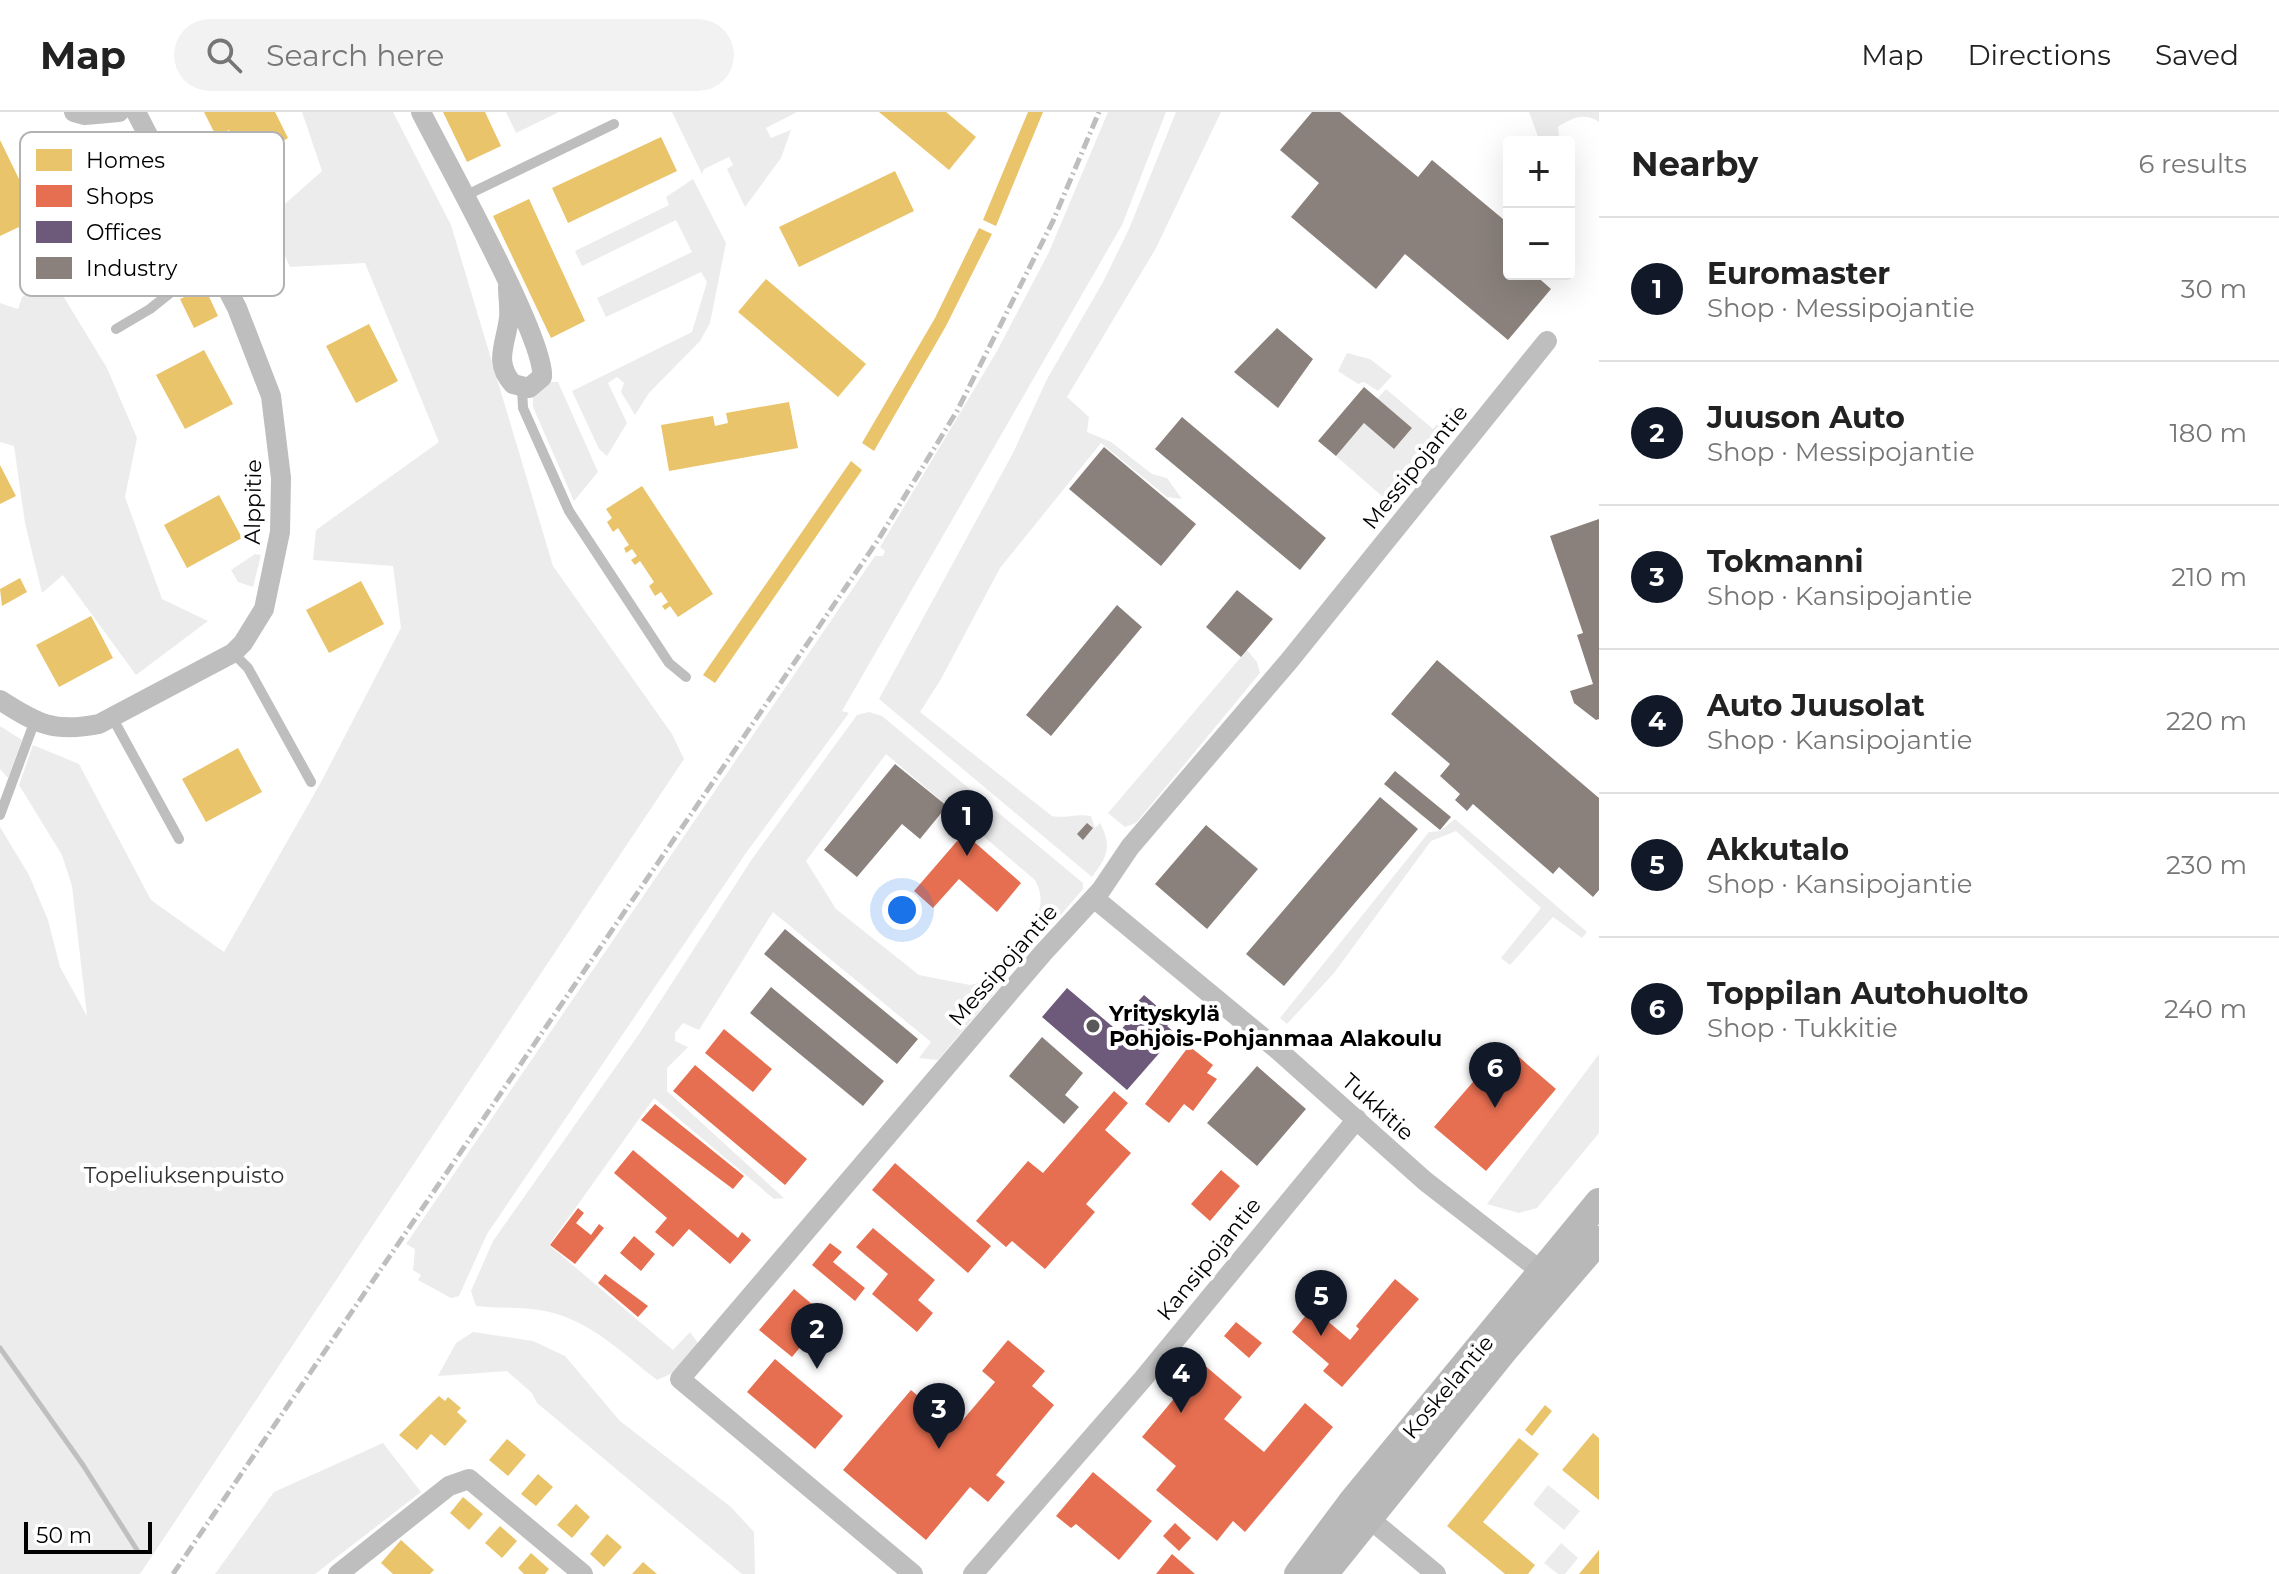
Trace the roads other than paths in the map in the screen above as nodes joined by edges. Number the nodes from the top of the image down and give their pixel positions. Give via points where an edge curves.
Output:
1 (119, 112) edge
2 (136, 112) edge
3 (421, 112) edge
4 (77, 117) edge
5 (614, 124) dead end
6 (146, 132) edge
7 (465, 201) junction
8 (508, 286) junction
9 (166, 296) edge
10 (231, 296) edge
11 (116, 329) dead end
12 (1547, 341) dead end
13 (522, 388) junction
14 (233, 653) junction
15 (686, 677) dead end
16 (0, 700) edge
17 (112, 717) junction
18 (34, 723) junction
19 (311, 782) dead end
20 (0, 815) edge
21 (179, 839) dead end
22 (1094, 898) junction
23 (1357, 1119) junction
24 (1599, 1202) edge
25 (1599, 1240) edge
26 (1551, 1279) junction
27 (1360, 1510) junction
28 (338, 1574) edge
29 (583, 1574) edge
30 (913, 1574) edge
31 (973, 1574) edge
32 (1298, 1574) edge
33 (1324, 1574) edge
34 (1436, 1574) edge

1 - 4 street
2 - 6 street, Alppitie
3 - 7 street
5 - 7 lane via 473,192
7 - 8 street
8 - 13 street via 509,317 500,354 506,376
8 - 13 street via 541,361 542,377
9 - 11 lane
10 - 14 street, Alppitie via 271,396 281,478 272,582 253,630
12 - 22 street, Messipojantie via 1289,661 1130,847
13 - 15 lane via 523,408 569,511 669,663
14 - 17 street, Alppitie
14 - 19 lane via 248,668
16 - 18 street, Alppitie
17 - 18 street, Alppitie via 76,729
17 - 21 lane
18 - 20 lane
22 - 23 street, Tukkitie
22 - 30 street, Messipojantie via 680,1379
23 - 26 street, Tukkitie via 1425,1181
23 - 31 street, Kansipojantie
24 - 26 main road, Koskelantie
25 - 26 main road, Koskelantie
26 - 27 main road, Koskelantie
27 - 32 main road, Koskelantie
27 - 33 main road, Koskelantie
27 - 34 street
28 - 29 street via 449,1486 469,1479

